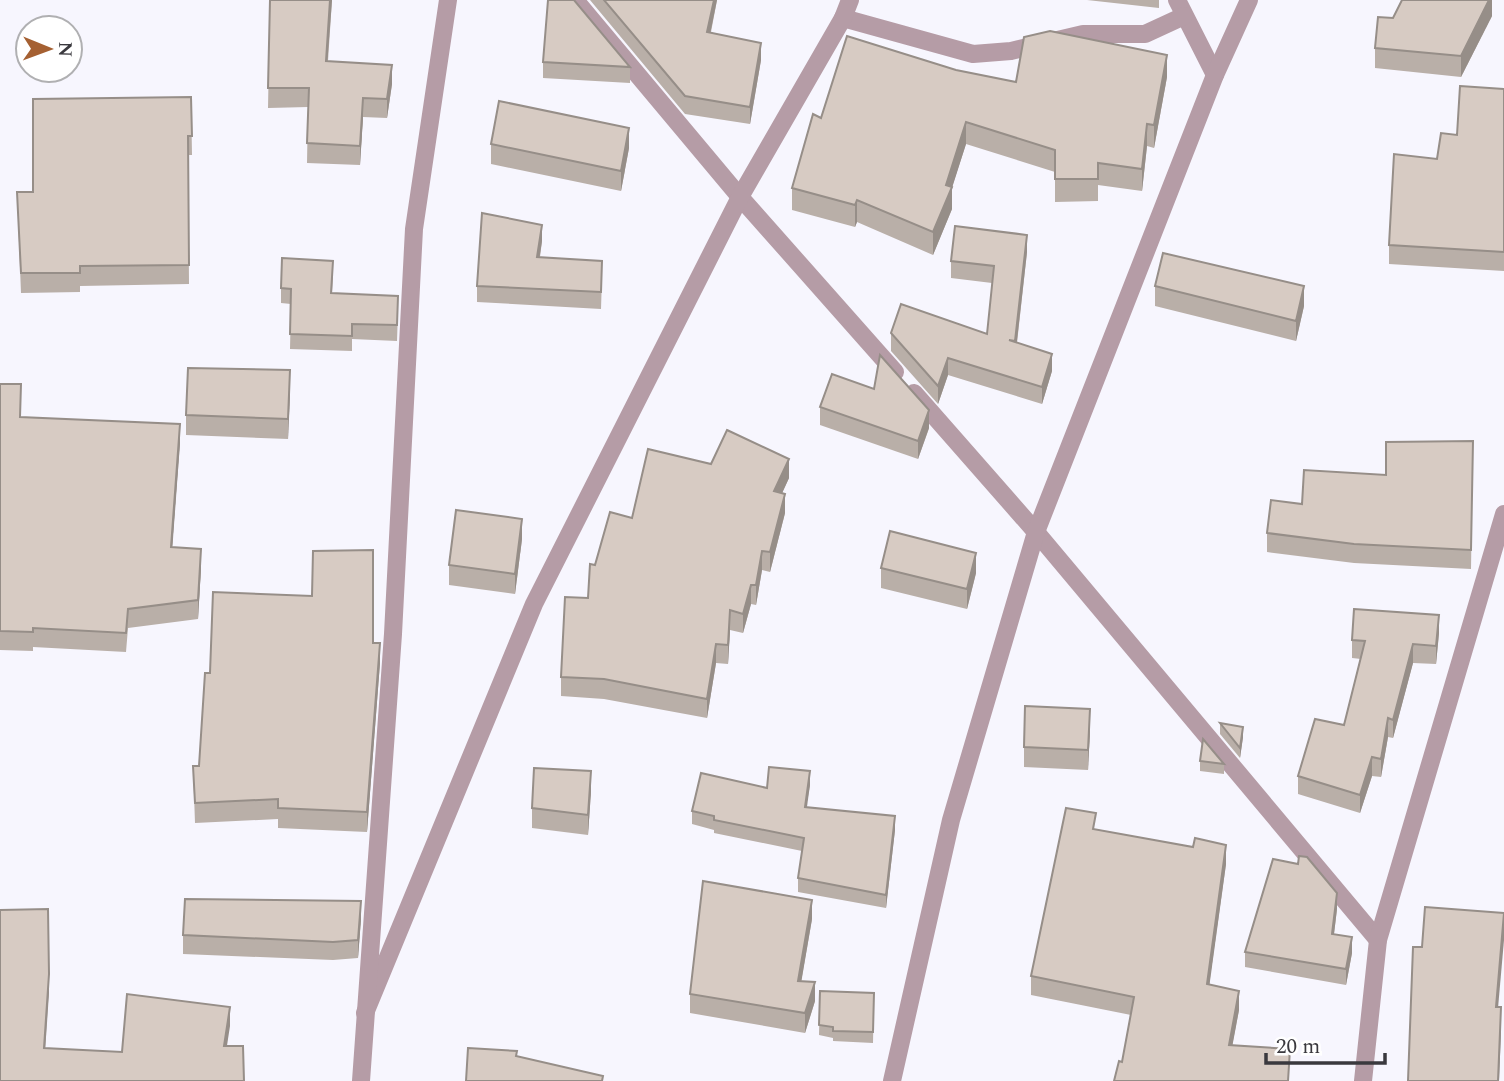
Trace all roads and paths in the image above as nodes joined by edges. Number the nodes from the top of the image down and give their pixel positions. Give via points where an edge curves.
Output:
1 (448, 0) edge
2 (575, 0) edge
3 (850, 0) edge
4 (1249, 0) edge
5 (1181, 8) edge
6 (843, 18) junction
7 (1215, 75) junction
8 (740, 197) junction
9 (1504, 514) edge
10 (1036, 532) junction
11 (1378, 940) junction
12 (365, 1013) junction
13 (361, 1081) edge
14 (892, 1081) edge
15 (1363, 1081) edge

1 - 12 street via 414,229 393,634
2 - 8 street
3 - 6 street
4 - 7 street
5 - 6 street via 1145,34 1083,34 1011,51 973,54
5 - 7 street
6 - 8 street
7 - 10 street
8 - 10 street
8 - 12 street via 534,604
9 - 11 street
10 - 11 street
10 - 14 street via 951,820
11 - 15 street
12 - 13 street

